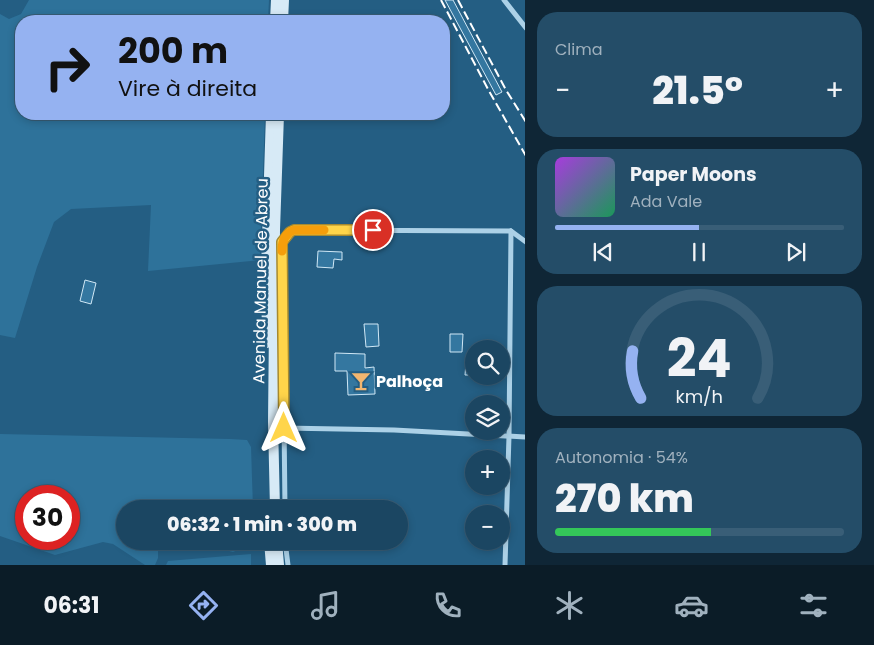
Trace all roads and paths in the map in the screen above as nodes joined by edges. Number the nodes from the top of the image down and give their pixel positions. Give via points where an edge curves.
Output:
1 (276, 0) edge
2 (284, 0) edge
3 (504, 0) edge
4 (275, 15) edge
5 (283, 15) edge
6 (525, 28) edge
7 (271, 120) edge
8 (279, 120) edge
9 (511, 231) junction
10 (525, 242) edge
11 (284, 428) junction
12 (465, 434) edge
13 (510, 436) joint
14 (525, 437) edge
15 (510, 440) edge
16 (269, 500) edge
17 (275, 500) edge
18 (285, 500) edge
19 (270, 550) edge
20 (278, 550) edge
21 (286, 550) edge
22 (271, 565) edge
23 (279, 565) edge
24 (288, 565) edge
25 (505, 565) edge

1 - 4 main road
2 - 5 main road
3 - 6 street
7 - 16 main road, Avenida Manuel de Abreu via 266,270
8 - 17 main road, Avenida Manuel de Abreu via 275,230
9 - 10 street
9 - 11 street via 290,232 282,242
9 - 13 street
11 - 12 street
11 - 18 street
13 - 14 street
15 - 25 street
19 - 22 main road
20 - 23 main road
21 - 24 street

